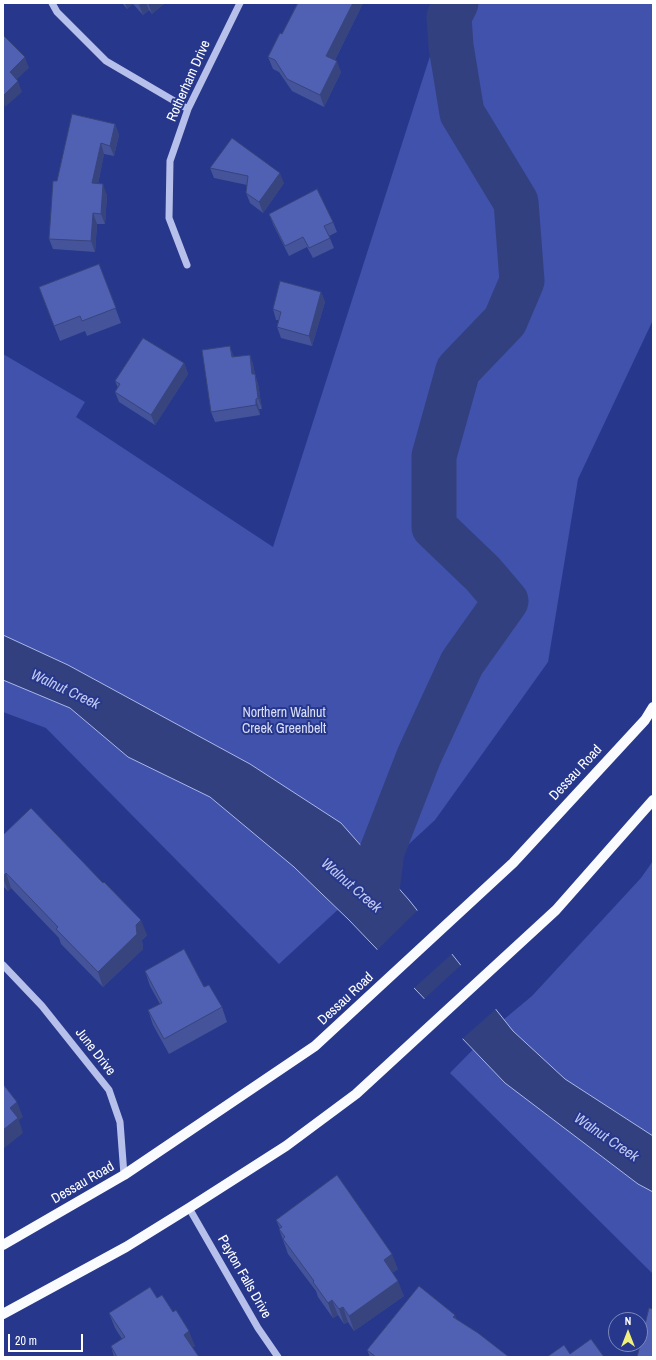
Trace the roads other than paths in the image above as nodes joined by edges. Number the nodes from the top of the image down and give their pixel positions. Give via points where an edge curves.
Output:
1 (52, 3) edge
2 (240, 3) edge
3 (188, 109) junction
4 (187, 266) dead end
5 (653, 708) edge
6 (653, 800) edge
7 (3, 965) edge
8 (124, 1175) junction
9 (189, 1208) junction
10 (3, 1245) edge
11 (3, 1314) edge
12 (278, 1357) edge

1 - 3 street via 57,12 106,61
2 - 3 street, Rotherham Drive
3 - 4 street, Rotherham Drive via 170,161 169,218
5 - 8 main road, Dessau Road via 645,720 513,863 315,1046
6 - 9 main road via 556,910 356,1094 286,1146
7 - 8 street, June Drive via 42,1006 109,1090 120,1122
8 - 10 main road, Dessau Road
9 - 11 main road via 126,1247
9 - 12 street, Payton Falls Drive via 258,1328

